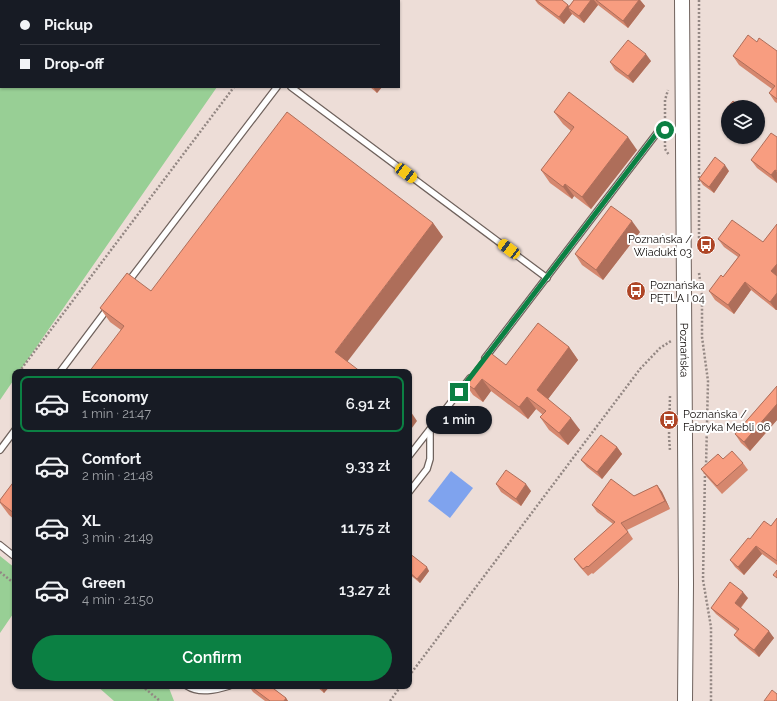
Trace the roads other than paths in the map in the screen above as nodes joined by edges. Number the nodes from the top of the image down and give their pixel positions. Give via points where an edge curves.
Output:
1 (682, 0) edge
2 (276, 88) edge
3 (292, 88) edge
4 (684, 129) junction
5 (547, 278) junction
6 (122, 290) edge
7 (112, 303) edge
8 (484, 360) edge
9 (62, 369) edge
10 (474, 373) edge
11 (430, 430) junction
12 (12, 434) edge
13 (0, 450) edge
14 (412, 452) edge
15 (412, 488) edge
16 (0, 545) edge
17 (12, 555) edge
18 (194, 689) edge
19 (219, 689) edge
20 (685, 701) edge

1 - 4 street, Poznańska
2 - 6 lane
3 - 5 lane
4 - 5 lane via 657,133
4 - 20 street, Poznańska
5 - 8 lane
7 - 9 lane
10 - 11 lane
11 - 14 lane
11 - 15 lane via 430,460
12 - 13 lane
16 - 17 lane
18 - 19 lane

